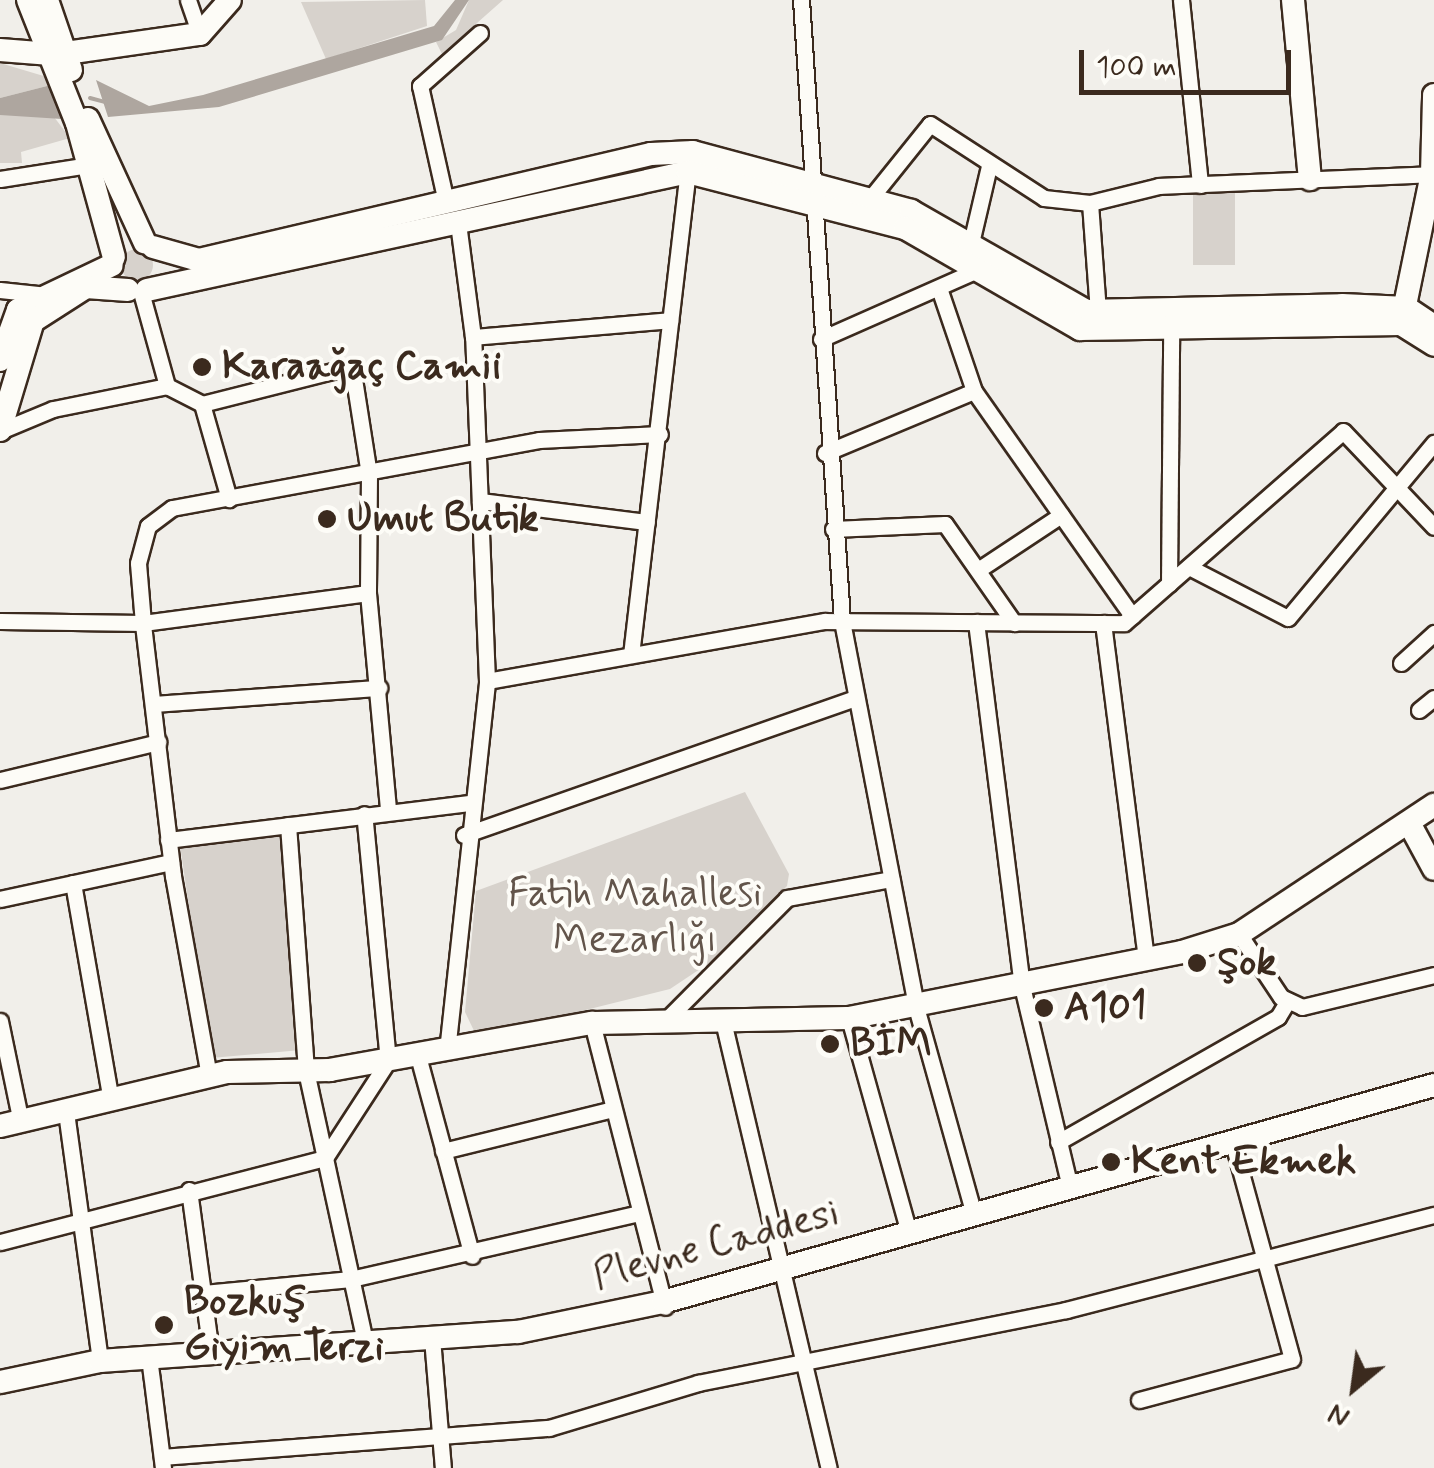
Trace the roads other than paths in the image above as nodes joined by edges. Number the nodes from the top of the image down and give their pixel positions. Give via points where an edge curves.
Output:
1 (28, 0) edge
2 (47, 0) edge
3 (188, 0) edge
4 (230, 0) edge
5 (801, 0) edge
6 (1181, 0) edge
7 (1294, 0) edge
8 (480, 32) dead end
9 (200, 34) junction
10 (0, 50) edge
11 (62, 64) junction
12 (1434, 95) edge
13 (83, 122) junction
14 (88, 165) junction
15 (990, 166) junction
16 (688, 172) junction
17 (1433, 174) edge
18 (0, 179) edge
19 (1310, 179) junction
20 (1200, 184) junction
21 (814, 194) junction
22 (869, 200) junction
23 (446, 202) junction
24 (1090, 203) junction
25 (458, 223) junction
26 (971, 243) junction
27 (149, 245) junction
28 (113, 261) junction
29 (982, 268) junction
30 (0, 290) edge
31 (940, 290) junction
32 (139, 291) junction
33 (38, 294) junction
34 (1098, 313) junction
35 (1404, 316) junction
36 (670, 320) junction
37 (1171, 331) junction
38 (1432, 331) edge
39 (473, 337) junction
40 (822, 339) junction
41 (0, 360) edge
42 (167, 386) junction
43 (974, 391) junction
44 (202, 404) junction
45 (0, 431) edge
46 (660, 434) junction
47 (1434, 443) edge
48 (825, 452) junction
49 (478, 456) junction
50 (369, 475) junction
51 (1393, 488) junction
52 (229, 499) junction
53 (480, 501) junction
54 (1061, 515) junction
55 (647, 522) junction
56 (1434, 527) edge
57 (833, 529) junction
58 (1188, 567) junction
59 (982, 568) junction
60 (1169, 584) junction
61 (368, 593) junction
62 (1132, 616) junction
63 (0, 621) edge
64 (842, 622) junction
65 (976, 622) junction
66 (1014, 622) junction
67 (143, 623) junction
68 (1103, 623) junction
69 (1434, 633) edge
70 (632, 655) junction
71 (1401, 663) dead end
72 (487, 681) junction
73 (378, 688) junction
74 (856, 698) junction
75 (1434, 698) edge
76 (154, 704) junction
77 (1419, 710) dead end
78 (158, 742) junction
79 (0, 780) edge
80 (1434, 806) edge
81 (388, 810) junction
82 (364, 814) junction
83 (466, 818) junction
84 (1410, 823) junction
85 (288, 825) junction
86 (168, 840) junction
87 (171, 862) junction
88 (1434, 869) edge
89 (891, 879) junction
90 (73, 883) junction
91 (0, 898) edge
92 (1239, 934) junction
93 (1146, 960) junction
94 (1434, 975) edge
95 (1022, 986) junction
96 (1287, 1002) junction
97 (916, 1007) junction
98 (668, 1018) junction
99 (849, 1018) junction
100 (0, 1021) edge
101 (723, 1021) junction
102 (592, 1024) junction
103 (447, 1051) junction
104 (418, 1056) junction
105 (388, 1061) junction
106 (306, 1071) junction
107 (210, 1076) junction
108 (1434, 1086) edge
109 (111, 1101) junction
110 (613, 1108) junction
111 (66, 1112) junction
112 (10, 1124) edge
113 (1058, 1142) junction
114 (1233, 1144) junction
115 (443, 1151) junction
116 (325, 1158) junction
117 (1070, 1188) junction
118 (189, 1190) junction
119 (639, 1213) junction
120 (974, 1215) junction
121 (1434, 1215) edge
122 (76, 1221) junction
123 (909, 1233) junction
124 (0, 1242) edge
125 (472, 1256) junction
126 (1264, 1256) junction
127 (783, 1266) junction
128 (352, 1279) junction
129 (203, 1293) junction
130 (664, 1306) junction
131 (432, 1338) junction
132 (366, 1346) junction
133 (211, 1352) junction
134 (149, 1357) junction
135 (100, 1361) junction
136 (798, 1364) junction
137 (0, 1382) edge
138 (1138, 1400) dead end
139 (441, 1437) junction
140 (162, 1463) edge
141 (443, 1468) edge
142 (829, 1468) edge

1 - 11 street
2 - 11 street
3 - 9 street
4 - 9 street
5 - 21 street
6 - 20 street
7 - 19 street
8 - 23 street via 420,86
9 - 11 street
10 - 11 street
11 - 13 street
12 - 17 street
13 - 14 street
13 - 27 street
14 - 18 street
14 - 28 street
15 - 22 street via 930,124
15 - 24 street via 1044,198
15 - 26 street
16 - 21 street
16 - 25 street via 654,172
16 - 36 street
17 - 19 street
17 - 35 street
19 - 20 street
20 - 24 street
21 - 22 street
21 - 23 street via 665,153
21 - 29 street via 904,228
21 - 40 street
22 - 26 street
23 - 27 street via 199,260
24 - 34 street
25 - 32 street
25 - 39 street
26 - 34 street
27 - 28 street
27 - 32 street via 162,270
28 - 32 street
28 - 33 street
29 - 31 street
29 - 37 street via 1080,329
30 - 33 street
31 - 40 street
31 - 43 street
32 - 42 street
32 - 45 street via 86,287 34,322
33 - 41 street via 18,310
34 - 35 street
35 - 37 street
35 - 38 street
36 - 39 street
36 - 46 street
37 - 60 street
39 - 49 street
40 - 48 street
42 - 44 street
42 - 45 street via 52,409
43 - 48 street
43 - 54 street
44 - 50 street via 352,366
44 - 52 street
46 - 49 street via 540,440
46 - 55 street
47 - 51 street
48 - 57 street
49 - 50 street
49 - 53 street
50 - 52 street
50 - 61 street
51 - 56 street
51 - 58 street via 1288,618
51 - 58 street via 1343,432
52 - 67 street via 172,508 148,526 138,562
53 - 55 street
53 - 72 street
54 - 59 street
54 - 62 street
55 - 70 street
57 - 59 street via 945,524
57 - 64 street
58 - 60 street
59 - 66 street
60 - 62 street
61 - 67 street
61 - 73 street
62 - 68 street
63 - 67 street
64 - 65 street
64 - 70 street
64 - 74 street
65 - 66 street
65 - 95 street
66 - 68 street
67 - 76 street
68 - 93 street
69 - 71 street
70 - 72 street
72 - 83 street
73 - 76 street
73 - 81 street
74 - 83 street via 484,828
74 - 89 street
75 - 77 street
76 - 78 street
78 - 79 street
78 - 86 street
80 - 84 street
81 - 82 street
81 - 83 street
82 - 85 street
82 - 105 street
83 - 103 street
84 - 88 street
84 - 92 street
85 - 86 street
85 - 106 street
86 - 87 street
87 - 90 street
87 - 107 street
89 - 97 street
89 - 98 street via 787,898
90 - 91 street
90 - 109 street
92 - 93 street
92 - 96 street
93 - 95 street
94 - 96 street via 1321,1006
95 - 97 street
95 - 113 street
96 - 113 street via 1262,1026
97 - 99 street
97 - 120 street
98 - 101 street
98 - 102 street
99 - 101 street
99 - 123 street
100 - 112 street
101 - 127 street
102 - 103 street
102 - 110 street
103 - 104 street
104 - 105 street
104 - 115 street
105 - 106 street
105 - 116 street
106 - 107 street
106 - 116 street
107 - 109 street
108 - 114 street, Plevne Caddesi
109 - 111 street
110 - 115 street
110 - 119 street
111 - 112 street
111 - 122 street
113 - 117 street
114 - 117 street, Plevne Caddesi
114 - 126 street
115 - 125 street
116 - 118 street
116 - 128 street
117 - 120 street, Plevne Caddesi
118 - 122 street
118 - 129 street
119 - 125 street
119 - 130 street
120 - 123 street, Plevne Caddesi
121 - 126 street
122 - 124 street
122 - 135 street
123 - 127 street, Plevne Caddesi
125 - 128 street
126 - 136 street via 1066,1310
126 - 138 street via 1292,1359
127 - 130 street, Plevne Caddesi
127 - 136 street
128 - 129 street
128 - 132 street
129 - 133 street
130 - 131 street, Plevne Caddesi
131 - 132 street, Plevne Caddesi
131 - 139 street
132 - 133 street, Plevne Caddesi
133 - 134 street, Plevne Caddesi
134 - 135 street, Plevne Caddesi
134 - 140 street
135 - 137 street, Plevne Caddesi
136 - 139 street via 549,1428
136 - 142 street
139 - 140 street
139 - 141 street

